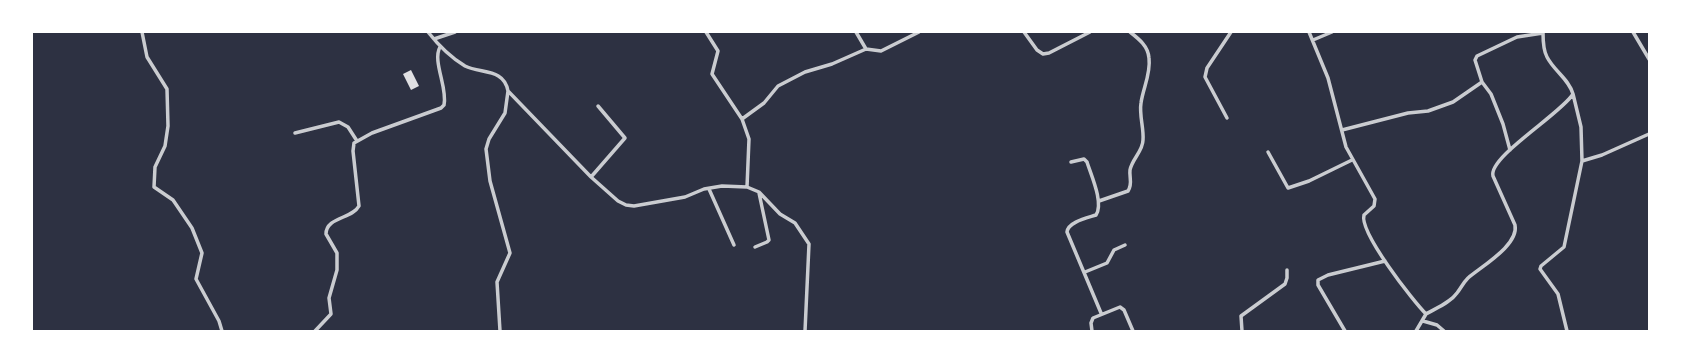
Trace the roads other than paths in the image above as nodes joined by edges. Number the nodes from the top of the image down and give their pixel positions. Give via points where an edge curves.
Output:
1 (142, 32) edge
2 (428, 32) edge
3 (455, 32) edge
4 (706, 32) edge
5 (856, 32) edge
6 (919, 32) edge
7 (1024, 32) edge
8 (1090, 32) edge
9 (1130, 32) edge
10 (1231, 32) edge
11 (1309, 32) edge
12 (1332, 32) edge
13 (1543, 32) edge
14 (1633, 32) edge
15 (434, 39) junction
16 (1313, 40) junction
17 (440, 47) junction
18 (866, 49) junction
19 (1649, 59) edge
20 (1482, 82) junction
21 (508, 91) junction
22 (1573, 94) junction
23 (598, 106) dead end
24 (1226, 118) dead end
25 (742, 119) junction
26 (1342, 130) junction
27 (295, 134) dead end
28 (1649, 134) edge
29 (357, 141) junction
30 (1510, 150) junction
31 (1268, 152) dead end
32 (1352, 160) junction
33 (1582, 161) junction
34 (1072, 162) dead end
35 (591, 177) junction
36 (747, 187) junction
37 (709, 189) junction
38 (759, 192) junction
39 (1099, 201) junction
40 (734, 245) dead end
41 (1126, 245) dead end
42 (755, 247) dead end
43 (1385, 261) junction
44 (1287, 270) dead end
45 (1085, 272) junction
46 (1101, 313) junction
47 (1426, 314) junction
48 (1423, 321) junction
49 (222, 331) edge
50 (315, 331) edge
51 (500, 331) edge
52 (805, 331) edge
53 (1092, 331) edge
54 (1133, 331) edge
55 (1242, 331) edge
56 (1345, 331) edge
57 (1416, 331) edge
58 (1444, 331) edge
59 (1567, 331) edge

1 - 49 street via 146,57 166,89 168,126 165,146 155,167 154,187 174,200 192,228 202,253 196,280
2 - 15 street
3 - 15 street
4 - 25 street via 718,51 712,74
5 - 18 street
6 - 18 street via 881,51
7 - 8 street via 1043,54
9 - 39 street via 1142,41 1149,59 1140,105 1144,140 1132,164 1128,191
10 - 24 street via 1207,68 1205,77
11 - 16 street
12 - 16 street
13 - 20 street via 1517,36 1477,56
13 - 22 street via 1548,59
14 - 19 street
15 - 17 street
16 - 26 street via 1328,78
17 - 21 street via 466,66 500,76
17 - 29 street via 438,57 444,88 444,105
18 - 25 street via 832,64 805,72 778,86 764,103
20 - 26 street via 1453,102 1428,111 1387,118
20 - 30 street via 1491,94
21 - 35 street
21 - 51 street via 505,113 489,139 486,149 490,181 510,253 498,277
22 - 30 street
22 - 33 street via 1581,127
23 - 35 street via 625,138
25 - 36 street via 749,143
26 - 32 street
27 - 29 street via 339,122 348,127
28 - 33 street via 1602,156
29 - 50 street via 354,143 353,151 359,206 354,214 336,220 326,231 337,253 337,270 328,298 331,314
30 - 47 street via 1495,165 1492,173 1516,225 1513,239 1495,258 1463,283 1454,297
31 - 32 street via 1288,188 1309,181
32 - 43 street via 1375,199 1374,206 1366,211 1363,218 1372,242
33 - 59 street via 1565,244 1540,268 1558,294
34 - 39 street via 1081,159 1087,162
35 - 37 street via 618,201 634,206 685,197
36 - 37 street via 722,186
36 - 38 street
37 - 40 street
38 - 42 street via 769,240
38 - 52 street via 780,214 796,223 809,244
39 - 45 street via 1096,215 1071,224 1067,230
41 - 45 street via 1114,250 1107,263
43 - 47 street via 1416,305
43 - 56 street via 1328,275 1318,280 1318,285
44 - 55 street via 1285,284 1241,316
45 - 46 street
46 - 53 street via 1092,320
46 - 54 street via 1122,307
47 - 48 street
48 - 57 street
48 - 58 street via 1437,325

